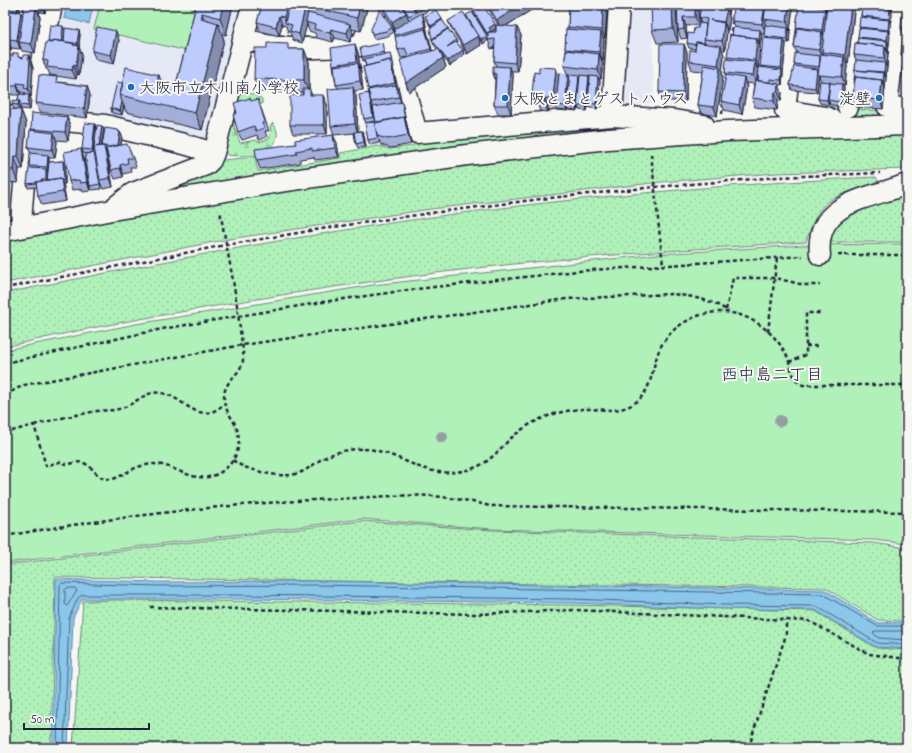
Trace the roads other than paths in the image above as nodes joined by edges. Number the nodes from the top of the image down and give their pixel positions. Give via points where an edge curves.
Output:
1 (52, 5) edge
2 (252, 5) edge
3 (619, 5) edge
4 (797, 5) edge
5 (860, 5) edge
6 (899, 5) edge
7 (379, 6) edge
8 (243, 39) junction
9 (361, 46) junction
10 (848, 107) dead end
11 (907, 109) edge
12 (689, 111) dead end
13 (5, 114) edge
14 (612, 116) junction
15 (32, 117) junction
16 (724, 124) junction
17 (907, 126) edge
18 (847, 128) junction
19 (214, 153) junction
20 (907, 184) edge
21 (112, 210) junction
22 (13, 229) edge
23 (820, 255) road end

1 - 15 street
2 - 8 street
3 - 14 street
4 - 18 street via 785,110 826,117
5 - 10 street
6 - 11 street via 887,106
7 - 9 street
8 - 9 street via 302,49
8 - 19 street
9 - 14 street via 391,40 416,133
12 - 14 street via 642,110
13 - 15 street
14 - 16 street
15 - 19 street via 105,125
15 - 22 street via 22,203
16 - 18 street
16 - 21 street via 648,136 467,155
17 - 18 street
19 - 21 street via 206,165 133,193
20 - 23 street via 843,206 833,213 821,234
21 - 22 street

